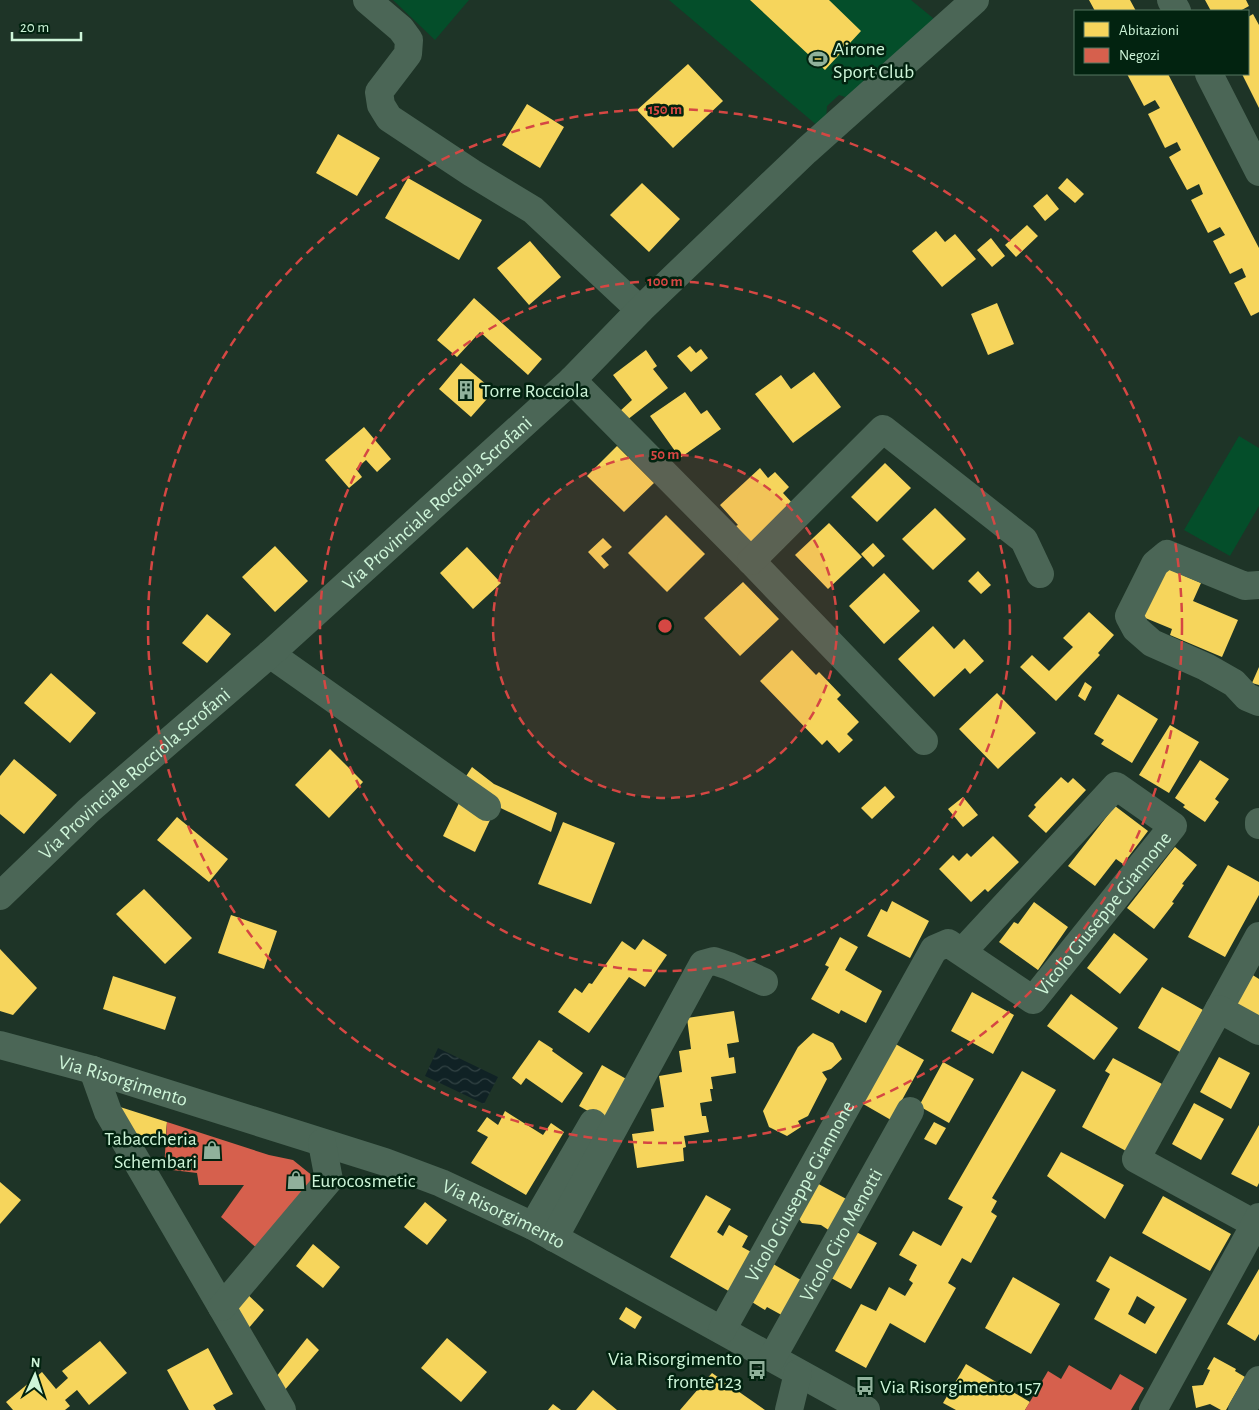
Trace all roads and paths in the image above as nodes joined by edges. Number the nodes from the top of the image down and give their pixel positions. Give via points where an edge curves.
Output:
1 (367, 0) edge
2 (975, 0) edge
3 (1210, 75) edge
4 (1259, 172) edge
5 (640, 310) junction
6 (572, 380) junction
7 (751, 560) junction
8 (1040, 574) dead end
9 (1259, 585) edge
10 (270, 654) junction
11 (1259, 702) edge
12 (924, 741) dead end
13 (487, 807) dead end
14 (0, 896) edge
15 (1259, 936) edge
16 (962, 952) junction
17 (764, 982) dead end
18 (1218, 1009) junction
19 (1259, 1031) edge
20 (0, 1045) edge
21 (93, 1070) junction
22 (910, 1111) dead end
23 (593, 1123) dead end
24 (322, 1143) junction
25 (1257, 1221) edge
26 (543, 1232) junction
27 (222, 1307) junction
28 (722, 1330) junction
29 (772, 1358) junction
30 (798, 1372) junction
31 (1259, 1380) edge
32 (282, 1410) edge
33 (789, 1410) edge
34 (866, 1410) edge
35 (1153, 1410) edge
36 (1242, 1410) edge

1 - 5 street via 409,40 408,54 379,92 381,105 389,118 532,210
2 - 5 street, Via Provinciale Rocciola Scrofani via 806,151
3 - 4 street
5 - 6 street, Via Provinciale Rocciola Scrofani
6 - 7 street
6 - 10 street, Via Provinciale Rocciola Scrofani
7 - 8 street via 883,429 1024,540
7 - 12 street
9 - 11 street via 1245,586 1167,554 1155,564 1129,616 1136,629 1152,643 1206,667
10 - 13 street
10 - 14 street, Via Provinciale Rocciola Scrofani via 88,811
15 - 18 street
16 - 16 street, Vicolo Giuseppe Giannone via 1032,1000 1173,826 1116,786
16 - 28 street, Vicolo Giuseppe Giannone via 948,943 934,949
17 - 26 street via 714,961 703,964
18 - 19 street
18 - 25 street via 1136,1159
20 - 21 street, Via Risorgimento
21 - 24 street, Via Risorgimento
21 - 27 street via 108,1112
22 - 29 street, Vicolo Ciro Menotti
23 - 26 street
24 - 26 street, Via Risorgimento via 441,1183
24 - 27 street via 329,1180
25 - 35 street
26 - 28 street, Via Risorgimento
27 - 32 street
28 - 29 street, Via Risorgimento
29 - 30 street, Via Risorgimento
30 - 33 street
30 - 34 street, Via Risorgimento
31 - 36 street

